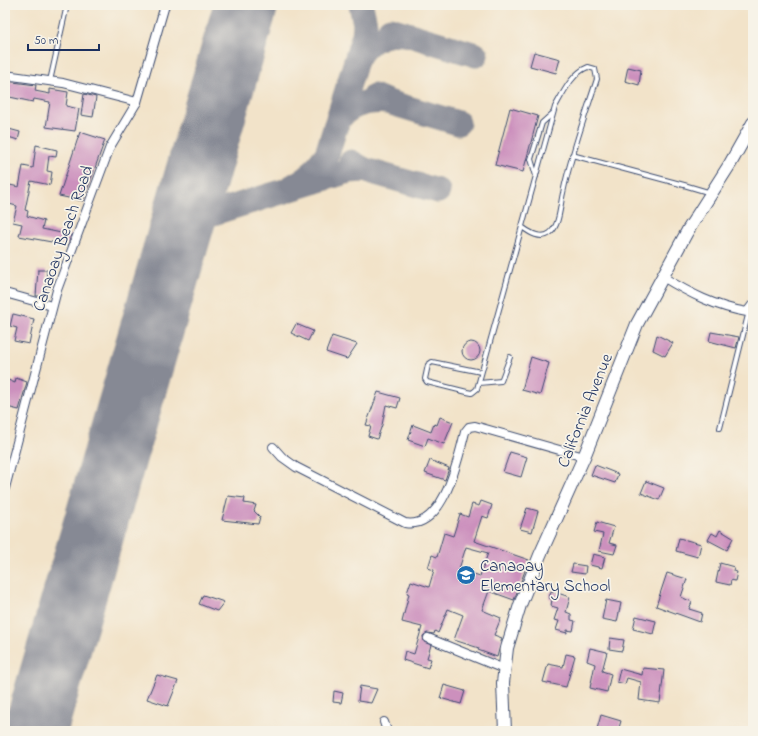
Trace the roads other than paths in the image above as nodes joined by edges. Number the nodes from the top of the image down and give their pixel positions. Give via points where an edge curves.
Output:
1 (67, 5) edge
2 (165, 5) edge
3 (5, 75) edge
4 (50, 81) junction
5 (137, 102) junction
6 (553, 112) junction
7 (753, 123) edge
8 (572, 155) junction
9 (536, 176) junction
10 (712, 194) junction
11 (522, 227) junction
12 (663, 277) junction
13 (5, 293) edge
14 (52, 306) junction
15 (751, 308) edge
16 (510, 357) dead end
17 (481, 372) junction
18 (479, 383) junction
19 (720, 428) dead end
20 (273, 447) dead end
21 (584, 457) junction
22 (5, 488) edge
23 (428, 638) dead end
24 (504, 668) junction
25 (384, 722) dead end
26 (387, 731) edge
27 (505, 731) edge

1 - 4 lane
2 - 5 street, Canaoay Beach Road
3 - 4 street
4 - 5 street
5 - 14 street, Canaoay Beach Road via 110,147
6 - 8 lane via 566,87 577,73 588,67 595,69 597,79
6 - 9 lane
6 - 9 lane via 542,123 531,159
7 - 10 street, California Avenue
8 - 10 lane via 684,184
8 - 11 lane via 553,230 548,235 537,236
9 - 11 lane
10 - 12 street, California Avenue via 688,230
11 - 17 lane
12 - 15 street via 699,297 722,306
12 - 21 street, California Avenue via 637,324
13 - 14 street
14 - 22 street, Canaoay Beach Road
15 - 19 lane
16 - 18 lane via 501,382
17 - 18 lane
17 - 18 lane via 432,362 428,365 425,379 427,382 472,393
20 - 21 street via 282,458 296,468 405,523 412,524 421,523 430,516 448,490 465,432 469,427 475,426
21 - 24 street, California Avenue via 520,605 507,648
23 - 24 street
24 - 27 street, California Avenue
25 - 26 street

